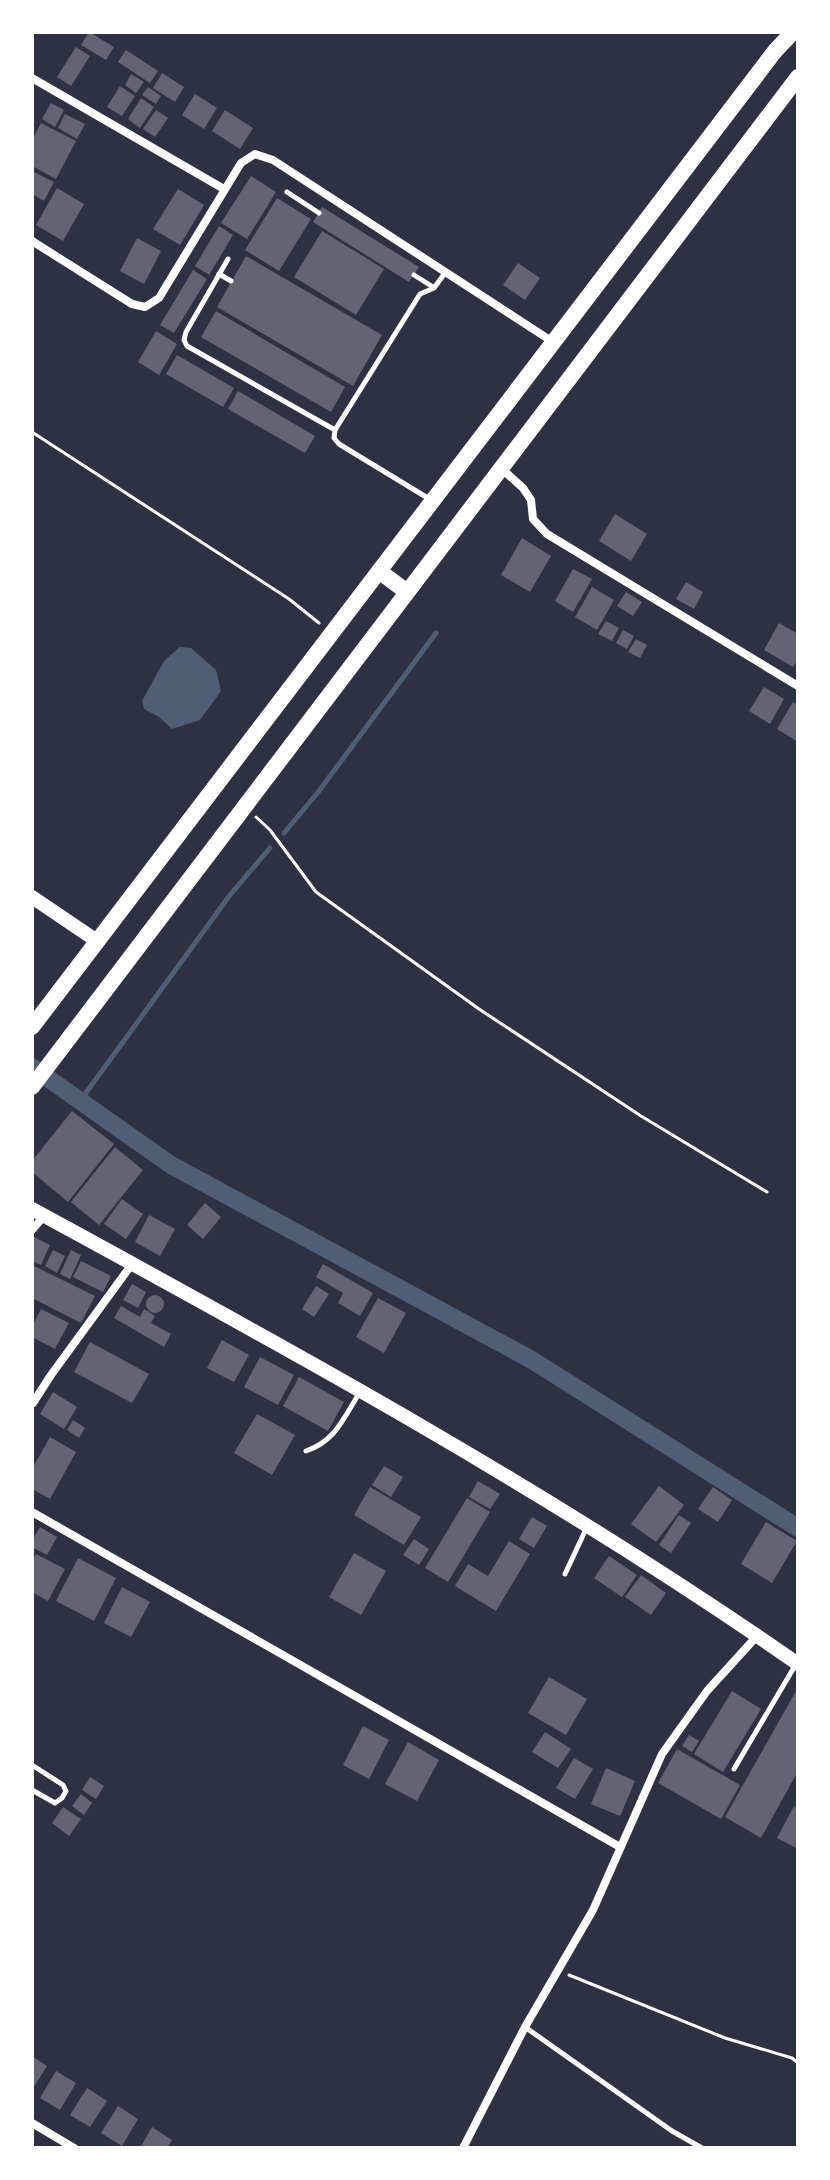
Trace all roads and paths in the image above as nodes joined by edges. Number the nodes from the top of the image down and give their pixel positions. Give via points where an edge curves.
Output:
1 (793, 32) edge
2 (798, 77) edge
3 (32, 78) edge
4 (224, 189) junction
5 (287, 192) dead end
6 (319, 213) dead end
7 (32, 241) edge
8 (228, 259) dead end
9 (445, 272) junction
10 (219, 274) junction
11 (414, 275) dead end
12 (231, 281) dead end
13 (434, 288) junction
14 (553, 342) junction
15 (367, 361) dead end
16 (375, 366) junction
17 (335, 430) junction
18 (32, 432) edge
19 (501, 468) junction
20 (432, 501) junction
21 (379, 571) junction
22 (407, 592) junction
23 (331, 633) junction
24 (798, 686) edge
25 (245, 806) junction
26 (32, 897) edge
27 (97, 941) junction
28 (36, 1022) edge
29 (32, 1087) edge
30 (767, 1192) dead end
31 (38, 1212) edge
32 (32, 1230) edge
33 (132, 1264) junction
34 (360, 1391) junction
35 (33, 1403) edge
36 (306, 1451) dead end
37 (32, 1512) edge
38 (588, 1525) junction
39 (565, 1574) dead end
40 (757, 1636) junction
41 (797, 1664) edge
42 (32, 1765) edge
43 (734, 1769) dead end
44 (32, 1790) edge
45 (620, 1847) junction
46 (558, 1970) junction
47 (525, 2027) junction
48 (798, 2055) edge
49 (792, 2058) junction
50 (798, 2063) edge
51 (32, 2123) edge
52 (74, 2148) edge
53 (463, 2148) edge
54 (702, 2148) edge

1 - 14 main road
2 - 19 main road
3 - 4 street
4 - 7 street via 159,298 145,307
4 - 9 street via 241,163 255,154 273,160
5 - 6 lane
8 - 10 lane
9 - 13 lane
9 - 14 street
10 - 12 lane
10 - 17 lane via 186,332 187,346
11 - 13 lane
13 - 16 lane via 420,294
14 - 20 main road
15 - 16 lane
16 - 17 lane
17 - 20 lane via 339,444
18 - 23 path via 289,599
19 - 22 main road
19 - 24 street via 523,488 533,519 547,534
20 - 21 main road
21 - 22 main road
21 - 23 main road
22 - 25 main road
23 - 27 main road
25 - 29 main road
25 - 30 path via 316,892 479,1009
26 - 27 street
27 - 28 main road
31 - 32 street
31 - 33 street
33 - 34 street
33 - 35 street
34 - 36 lane via 335,1432 322,1446
34 - 38 street
37 - 45 street
38 - 39 lane
38 - 40 street
40 - 41 street
40 - 45 street via 707,1691 662,1754
41 - 43 lane
42 - 44 lane via 66,1791 55,1803
45 - 46 street via 593,1910
46 - 47 street
46 - 49 path via 725,2038
47 - 53 street
47 - 54 lane
48 - 49 path
49 - 50 path
51 - 52 street

